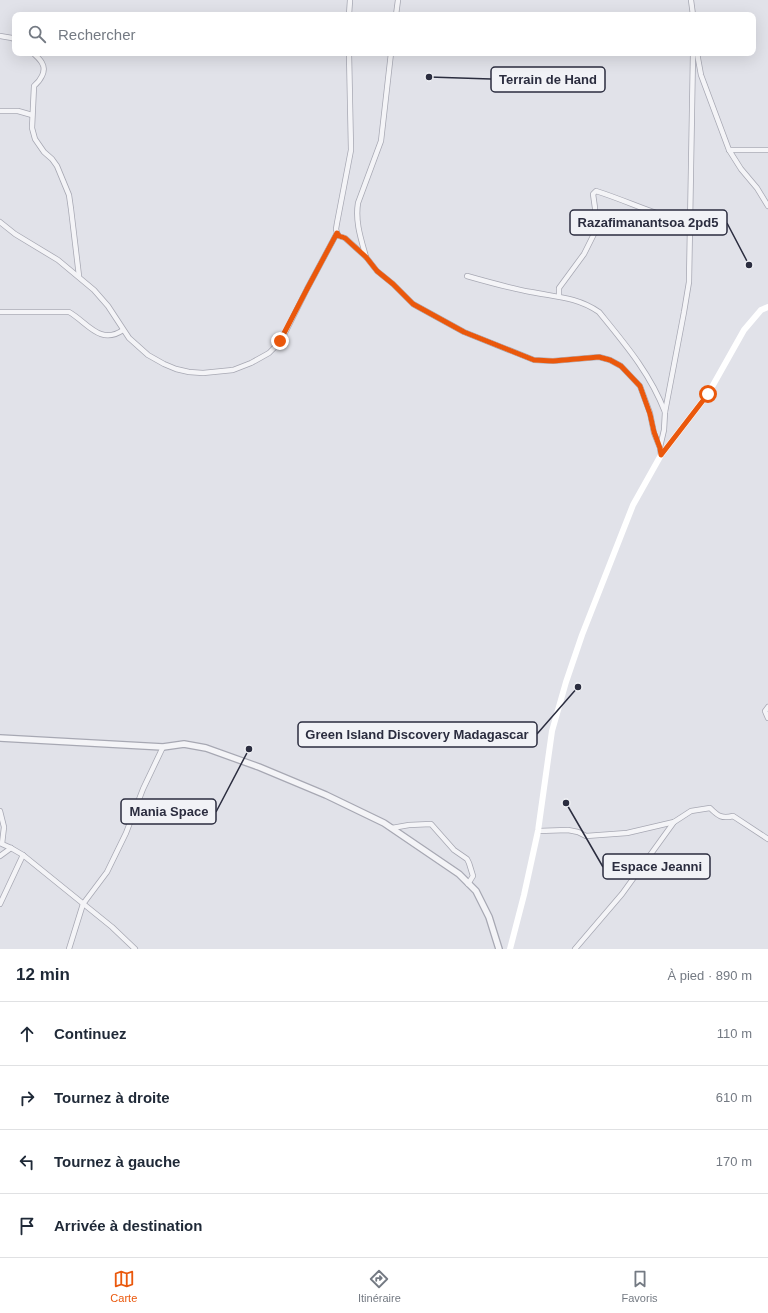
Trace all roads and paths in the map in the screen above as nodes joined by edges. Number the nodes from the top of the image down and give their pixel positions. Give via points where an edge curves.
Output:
1 (350, 0) edge
2 (398, 0) edge
3 (691, 0) edge
4 (349, 12) edge
5 (396, 12) edge
6 (693, 12) edge
7 (0, 36) edge
8 (12, 38) edge
9 (36, 56) edge
10 (349, 56) edge
11 (391, 56) edge
12 (693, 56) edge
13 (698, 56) edge
14 (0, 111) edge
15 (32, 115) junction
16 (729, 150) junction
17 (768, 150) edge
18 (768, 204) edge
19 (0, 222) edge
20 (689, 223) junction
21 (337, 233) junction
22 (366, 257) junction
23 (79, 276) junction
24 (467, 276) dead end
25 (559, 296) junction
26 (768, 307) edge
27 (0, 312) edge
28 (122, 330) junction
29 (665, 412) junction
30 (660, 448) junction
31 (661, 455) junction
32 (768, 707) edge
33 (768, 718) edge
34 (0, 738) edge
35 (163, 747) junction
36 (0, 811) edge
37 (674, 822) junction
38 (392, 828) junction
39 (538, 831) junction
40 (768, 839) edge
41 (11, 848) junction
42 (23, 855) junction
43 (0, 856) edge
44 (468, 884) junction
45 (0, 904) edge
46 (83, 904) junction
47 (69, 949) edge
48 (135, 949) edge
49 (499, 949) edge
50 (510, 949) edge
51 (575, 949) edge

1 - 4 street
2 - 5 street
3 - 6 street
7 - 8 street
9 - 15 street via 44,69 42,78 34,86
10 - 21 street via 351,150
11 - 22 street via 381,141 357,211 359,232
12 - 20 street
13 - 16 street via 701,74
14 - 15 street via 18,111
15 - 23 street via 35,139 57,166 69,195
16 - 17 street
16 - 18 street
19 - 23 street via 14,234 58,260
20 - 25 street via 596,191 593,194 595,232 584,254 559,288
20 - 29 street via 689,282
21 - 22 street
21 - 28 street via 281,341 269,353 252,363 233,370 189,372 164,364 148,355
22 - 30 street via 377,271 413,304 482,340 534,360 599,357 621,366 640,386
23 - 28 street via 103,301
24 - 25 street via 529,292
25 - 29 street via 573,299 598,312 635,356 658,393
26 - 31 main road via 761,310 744,330 708,394
27 - 28 street via 69,312 88,327 106,336
29 - 30 street
30 - 31 street
31 - 39 main road via 632,505 568,675 552,731
32 - 33 street via 765,711
34 - 35 street
35 - 38 street via 184,744 206,748 326,795
35 - 46 street via 107,872
36 - 41 street via 4,827 2,844
37 - 39 street via 627,833 586,836 568,830
37 - 40 street via 691,812 710,808 719,817 733,816
37 - 51 street via 622,894
38 - 44 street via 459,874
38 - 44 street via 430,824 454,850 467,858 473,876
39 - 50 main road
41 - 42 street
41 - 43 street
42 - 45 street
42 - 46 street
44 - 49 street via 476,891 489,917
46 - 47 street
46 - 48 street

